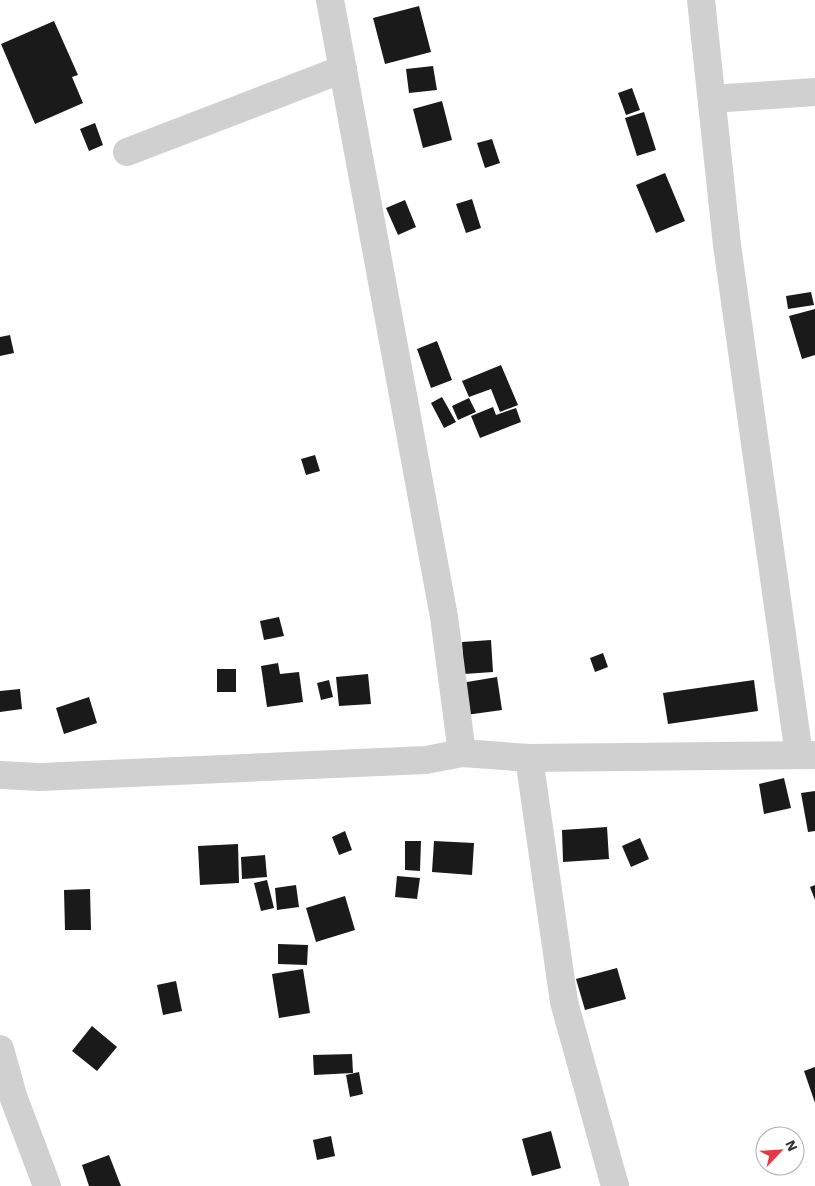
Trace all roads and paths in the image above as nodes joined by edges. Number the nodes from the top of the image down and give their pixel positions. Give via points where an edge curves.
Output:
1 (330, 0) edge
2 (702, 0) edge
3 (343, 69) junction
4 (815, 92) edge
5 (712, 99) junction
6 (127, 152) dead end
7 (462, 753) junction
8 (807, 755) edge
9 (529, 758) junction
10 (0, 774) edge
11 (0, 1049) edge
12 (47, 1186) edge
13 (614, 1186) edge

1 - 3 street
2 - 5 street
3 - 6 street
3 - 7 street via 444,617
4 - 5 street
5 - 8 street via 727,246
7 - 9 street
7 - 10 street via 426,760 277,767 40,777
8 - 9 street
9 - 13 street via 564,1002
11 - 12 street via 13,1096

